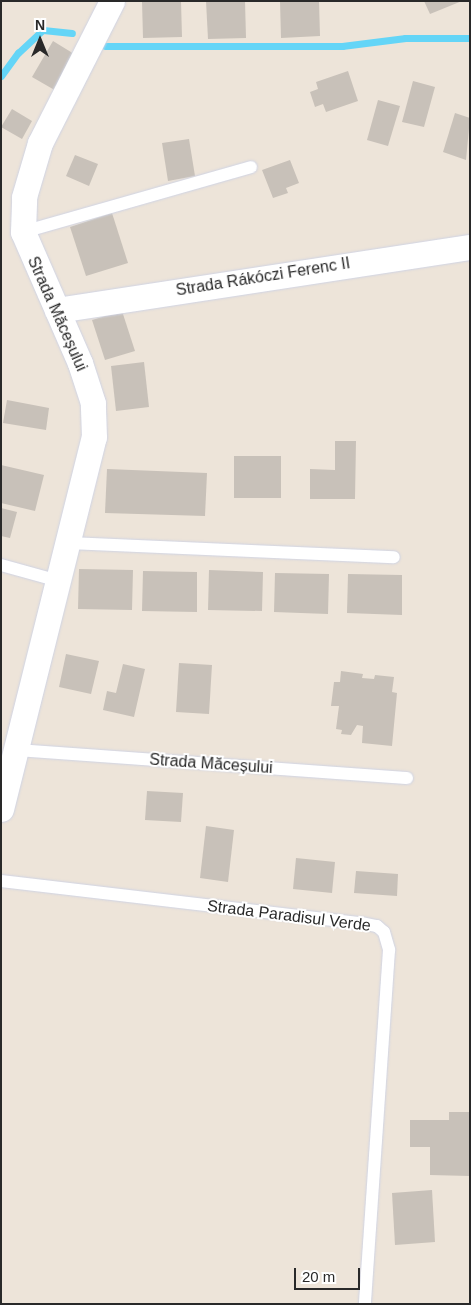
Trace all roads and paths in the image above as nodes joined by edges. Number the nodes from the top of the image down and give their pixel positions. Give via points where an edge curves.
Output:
1 (112, 1) edge
2 (251, 167) dead end
3 (23, 232) junction
4 (469, 246) edge
5 (57, 310) junction
6 (69, 543) junction
7 (394, 557) dead end
8 (1, 565) edge
9 (59, 582) junction
10 (16, 750) junction
11 (406, 778) dead end
12 (1, 809) edge
13 (1, 881) edge
14 (365, 1304) edge

1 - 3 street, Strada Măceșului via 33,159 24,197
2 - 3 lane
3 - 5 street, Strada Măceșului
4 - 5 street, Strada Rákóczi Ferenc II
5 - 6 street, Strada Măceșului via 80,363 95,418 91,455
6 - 7 lane
6 - 9 street, Strada Măceșului
8 - 9 lane
9 - 10 street, Strada Măceșului
10 - 11 lane, Strada Măceșului
10 - 12 street, Strada Măceșului
13 - 14 lane, Strada Paradisul Verde via 361,923 377,926 384,932 389,950

